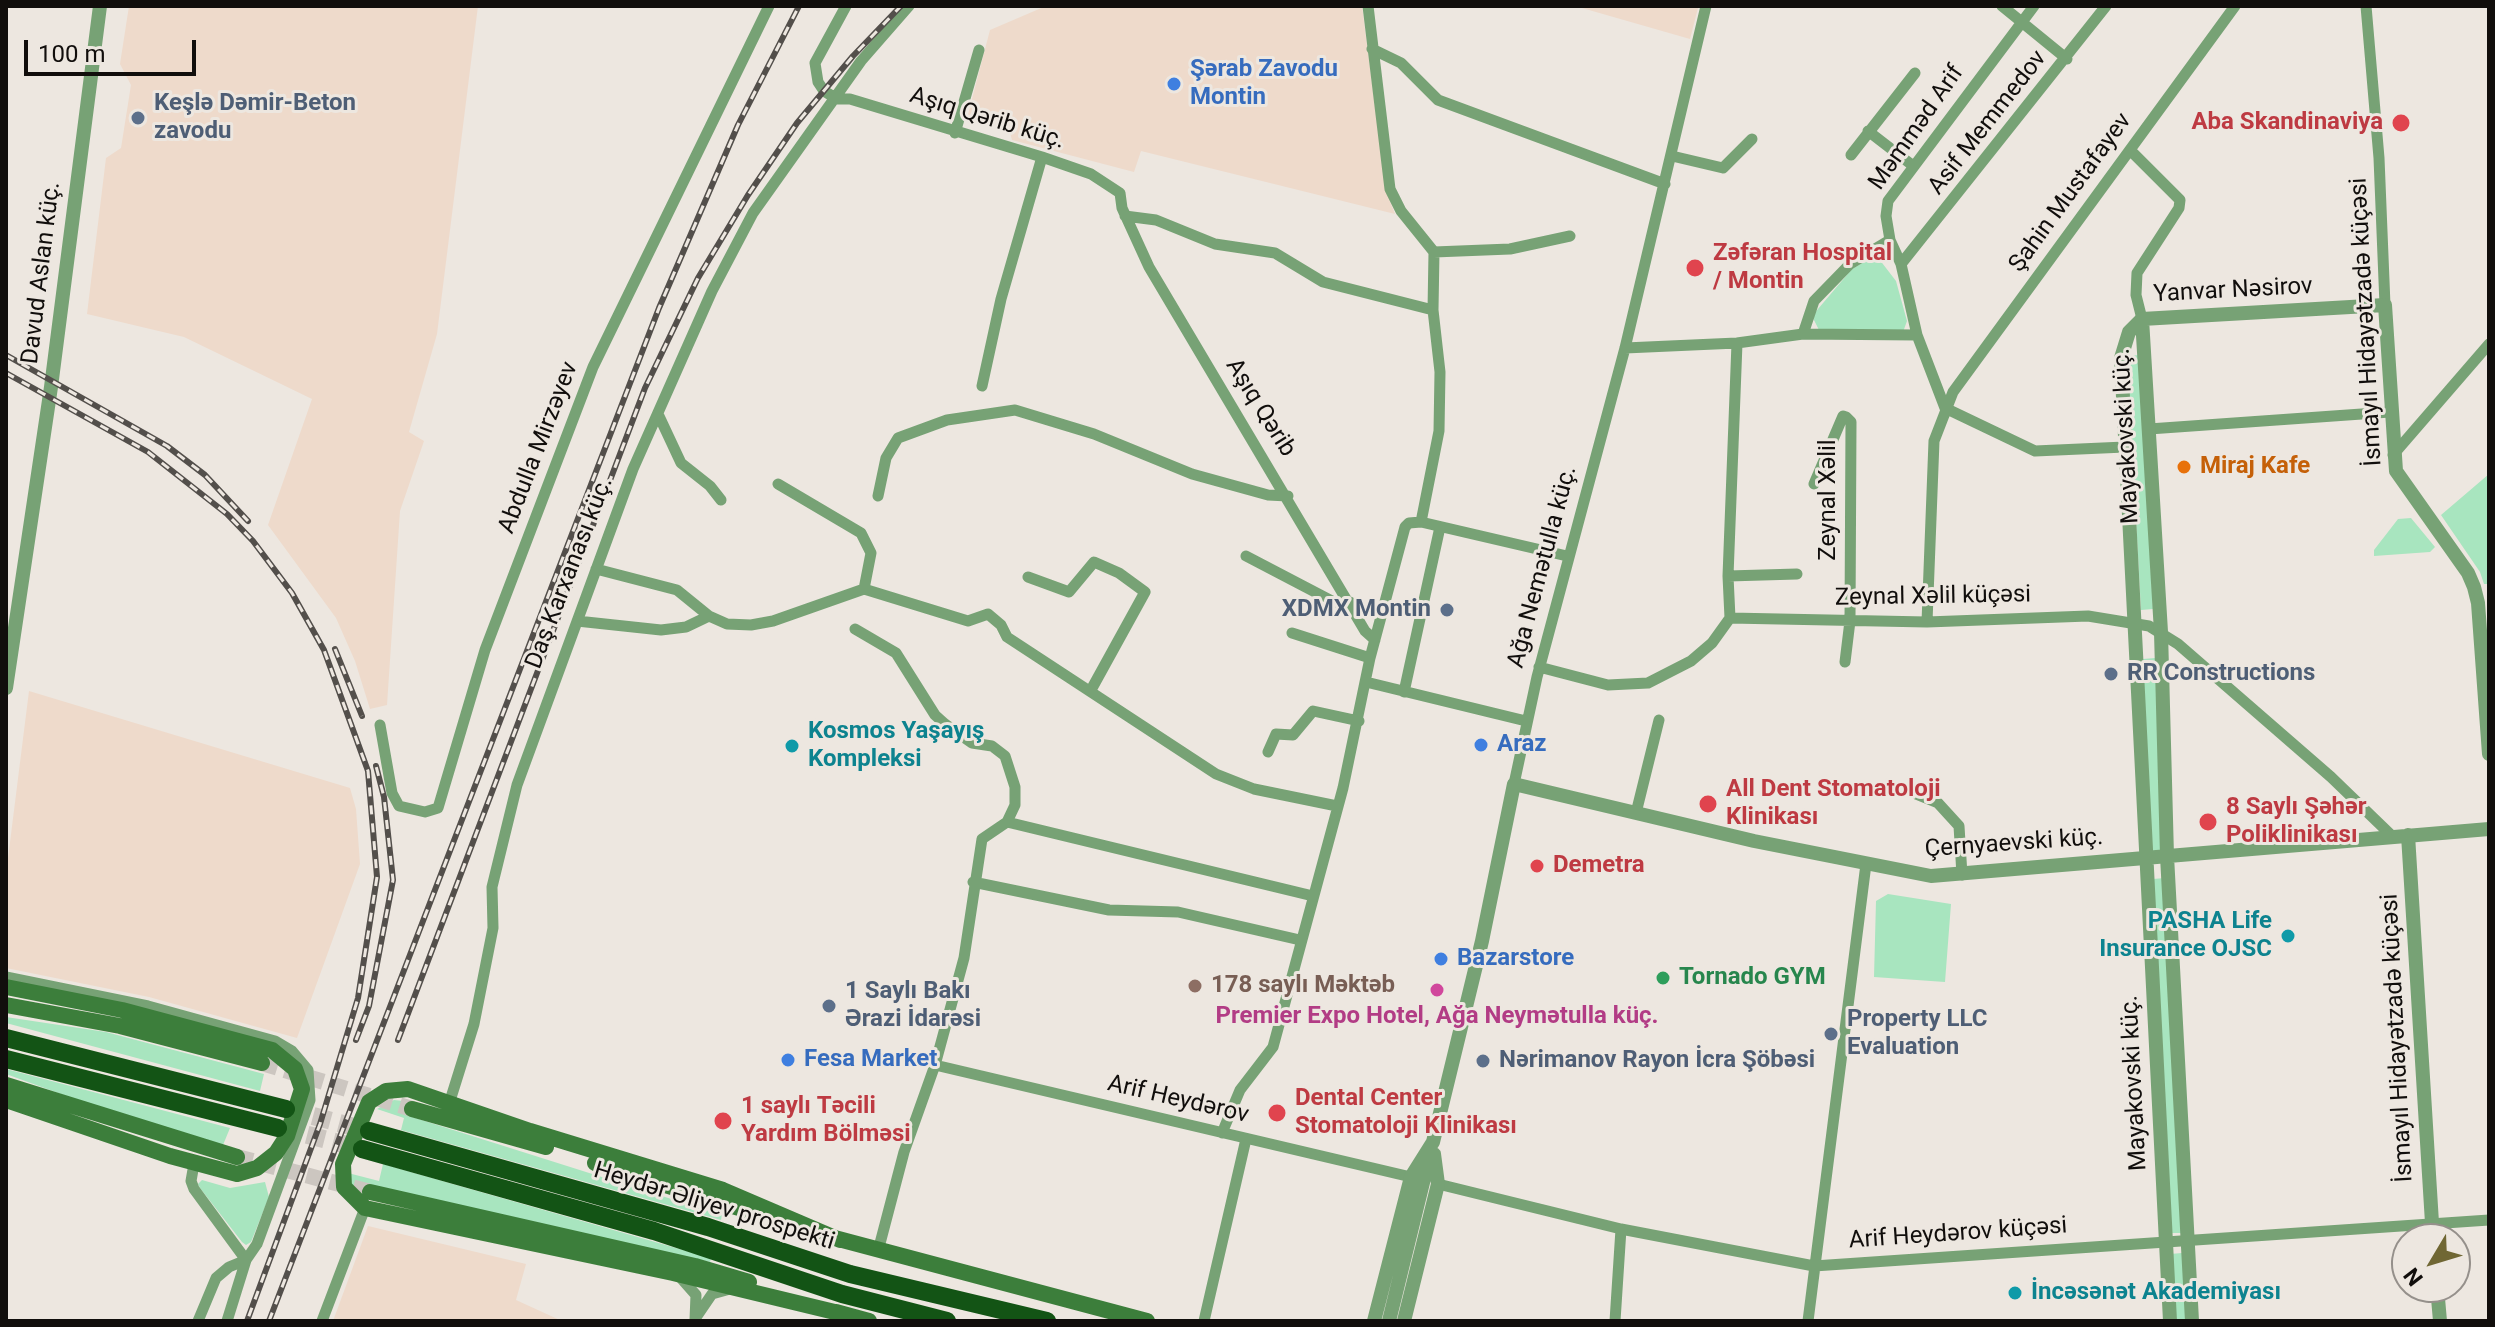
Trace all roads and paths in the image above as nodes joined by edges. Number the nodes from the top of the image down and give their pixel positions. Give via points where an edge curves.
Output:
1 (100, 6) edge
2 (769, 6) edge
3 (846, 6) edge
4 (909, 6) edge
5 (1368, 6) edge
6 (1706, 6) edge
7 (2002, 6) edge
8 (2034, 6) edge
9 (2106, 6) edge
10 (2235, 6) edge
11 (2366, 6) edge
12 (2021, 22) junction
13 (1372, 49) junction
14 (979, 50) dead end
15 (2067, 59) junction
16 (1915, 73) dead end
17 (837, 99) junction
18 (1868, 131) junction
19 (955, 133) junction
20 (1752, 139) dead end
21 (2130, 150) junction
22 (1851, 155) dead end
23 (1672, 156) junction
24 (1042, 157) junction
25 (1912, 165) junction
26 (1665, 184) junction
27 (1120, 193) joint
28 (1125, 216) junction
29 (1570, 236) dead end
30 (1890, 240) junction
31 (1434, 252) junction
32 (1901, 264) junction
33 (2385, 305) junction
34 (1433, 310) junction
35 (2142, 319) junction
36 (1803, 334) junction
37 (1917, 335) junction
38 (1737, 343) junction
39 (2489, 344) edge
40 (1625, 348) junction
41 (982, 386) dead end
42 (1945, 408) junction
43 (2390, 412) junction
44 (659, 416) junction
45 (2149, 429) junction
46 (2125, 447) junction
47 (2393, 455) junction
48 (778, 484) dead end
49 (1814, 484) dead end
50 (878, 496) dead end
51 (1288, 496) junction
52 (721, 500) dead end
53 (1421, 522) junction
54 (1440, 527) junction
55 (1246, 556) dead end
56 (1567, 556) junction
57 (596, 569) junction
58 (1797, 574) dead end
59 (1728, 576) junction
60 (1028, 577) dead end
61 (864, 589) junction
62 (1350, 602) junction
63 (709, 616) junction
64 (1730, 618) junction
65 (577, 621) junction
66 (1850, 621) junction
67 (1927, 622) junction
68 (2135, 623) junction
69 (855, 629) dead end
70 (2161, 632) junction
71 (1292, 633) dead end
72 (1375, 640) junction
73 (1370, 658) junction
74 (1845, 662) dead end
75 (1539, 667) junction
76 (1366, 682) junction
77 (6, 688) edge
78 (1091, 690) junction
79 (1404, 692) junction
80 (1659, 720) dead end
81 (1359, 721) junction
82 (1526, 721) junction
83 (380, 725) dead end
84 (1268, 752) dead end
85 (2489, 754) edge
86 (1514, 784) junction
87 (1901, 788) dead end
88 (1337, 806) junction
89 (1636, 813) junction
90 (1007, 822) junction
91 (2489, 829) edge
92 (2391, 835) junction
93 (2408, 835) junction
94 (2167, 856) junction
95 (2144, 857) junction
96 (1866, 864) junction
97 (1962, 875) junction
98 (973, 882) junction
99 (1313, 896) junction
100 (1300, 940) junction
101 (6, 977) edge
102 (6, 987) edge
103 (6, 1005) edge
104 (6, 1038) edge
105 (6, 1059) edge
106 (262, 1063) tunnel mouth
107 (935, 1065) junction
108 (6, 1085) edge
109 (6, 1100) edge
110 (449, 1104) junction
111 (286, 1109) tunnel mouth
112 (412, 1109) tunnel mouth
113 (278, 1128) tunnel mouth
114 (369, 1131) tunnel mouth
115 (1222, 1133) junction
116 (1246, 1139) junction
117 (1433, 1142) junction
118 (362, 1149) tunnel mouth
119 (237, 1157) tunnel mouth
120 (194, 1164) junction
121 (1411, 1177) junction
122 (1438, 1184) junction
123 (367, 1200) junction
124 (2432, 1223) edge
125 (1621, 1229) junction
126 (2391, 1234) edge
127 (840, 1240) junction
128 (2188, 1241) junction
129 (2164, 1243) junction
130 (878, 1251) junction
131 (246, 1260) junction
132 (1814, 1266) junction
133 (673, 1273) junction
134 (735, 1289) junction
135 (843, 1314) junction
136 (695, 1320) edge
137 (198, 1321) edge
138 (227, 1321) edge
139 (322, 1321) edge
140 (869, 1321) edge
141 (947, 1321) edge
142 (1047, 1321) edge
143 (1147, 1321) edge
144 (1204, 1321) edge
145 (1374, 1321) edge
146 (1389, 1321) edge
147 (1404, 1321) edge
148 (1615, 1321) edge
149 (1808, 1321) edge
150 (2170, 1321) edge
151 (2192, 1321) edge

1 - 77 street, Davud Aslan küç.
2 - 83 street, Abdulla Mirzəyev via 593,367 485,650 438,808 425,812 399,806
3 - 17 street via 815,63 818,82
4 - 17 street via 886,29
5 - 13 street
6 - 23 street, Ağa Nemətulla küç.
7 - 12 street
8 - 12 street, Məmməd Arif
9 - 15 street, Asif Memmedov
10 - 21 street, Şahin Mustafayev
11 - 33 street, İsmayıl Hidayətzadə küçəsi
12 - 15 street
12 - 25 street, Məmməd Arif
13 - 26 street via 1401,63 1438,100
13 - 31 street via 1390,189
14 - 19 street
15 - 32 street, Asif Memmedov
16 - 18 street
17 - 19 street, Aşıq Qərib küç.
17 - 44 street, Daş Karxanası küç. via 753,213 712,291
18 - 22 street
18 - 25 street
19 - 24 street, Aşıq Qərib küç.
20 - 23 street via 1723,168
21 - 35 street, Yanvar Nəsirov via 2180,200 2137,273
21 - 42 street, Şahin Mustafayev
23 - 26 street, Ağa Nemətulla küç.
24 - 27 street, Aşıq Qərib küç. via 1091,174
24 - 41 street
25 - 30 street, Məmməd Arif via 1888,201
26 - 40 street, Ağa Nemətulla küç.
27 - 28 street, Aşıq Qərib
28 - 34 street via 1156,220 1215,244 1275,253 1323,282
28 - 51 street, Aşıq Qərib via 1149,267
29 - 31 street via 1510,249
30 - 32 street, Məmməd Arif
30 - 36 street via 1850,264 1814,301
31 - 34 street
32 - 37 street, Məmməd Arif
33 - 35 street, Yanvar Nəsirov
33 - 43 street, İsmayıl Hidayətzadə küçəsi
34 - 53 street via 1439,431
35 - 45 street, Mayakovski küç.
35 - 46 street, Mayakovski küç. via 2129,332 2121,358
36 - 37 street
36 - 38 street
37 - 42 street
38 - 40 street
38 - 59 street
39 - 47 street
40 - 56 street, Ağa Nemətulla küç.
42 - 46 street via 2035,451
42 - 67 street, Şahin Mustafayev via 1934,441
43 - 45 street
43 - 47 street, İsmayıl Hidayətzadə küçəsi
44 - 52 street via 681,463
44 - 57 street, Daş Karxanası küç.
45 - 70 street, Mayakovski küç.
46 - 68 street, Mayakovski küç.
47 - 85 street, İsmayıl Hidayətzadə küçəsi via 2402,483 2474,587
48 - 61 street via 861,533 871,553
49 - 66 street, Zeynal Xəlil via 1846,417 1851,422
50 - 51 street via 886,458 898,438 947,420 1015,410 1094,434 1192,474
51 - 62 street, Aşıq Qərib
53 - 54 street
53 - 72 street via 1409,523 1402,532
54 - 56 street
54 - 79 street
55 - 62 street via 1334,602
56 - 75 street, Ağa Nemətulla küç.
57 - 63 street via 677,590
57 - 65 street, Daş Karxanası küç.
58 - 59 street
59 - 64 street
60 - 78 street via 1069,592 1094,562 1145,592
61 - 63 street via 751,625 727,624
61 - 78 street via 968,621 988,614 1007,637
62 - 72 street, Aşıq Qərib
63 - 65 street via 686,627 661,630
64 - 66 street, Zeynal Xəlil küçəsi
64 - 75 street via 1712,643 1663,677 1622,686
65 - 110 street, Daş Karxanası küç. via 514,794 492,887 493,928 474,1024
66 - 67 street, Zeynal Xəlil küçəsi
66 - 74 street, Zeynal Xəlil
67 - 68 street, Zeynal Xəlil küçəsi via 2088,616
68 - 70 street, Zeynal Xəlil küçəsi
68 - 95 street, Mayakovski küç.
69 - 90 street via 896,653 945,724 972,743 992,746 1005,756 1015,787 1015,805
70 - 92 street
70 - 94 street, Mayakovski küç.
71 - 73 street
72 - 73 street
73 - 76 street
75 - 82 street, Ağa Nemətulla küç.
76 - 79 street
76 - 81 street
78 - 88 street via 1216,774 1254,789
79 - 82 street
80 - 89 street
81 - 84 street via 1313,711 1291,736 1276,734
81 - 88 street
82 - 86 street, Ağa Nemətulla küç.
86 - 89 street, Çernyaevski küç.
86 - 117 street, Ağa Nemətulla küç.
87 - 97 street via 1938,803 1959,826
88 - 99 street
89 - 96 street, Çernyaevski küç.
90 - 98 street via 982,839
90 - 99 street
91 - 93 street, Çernyaevski küç.
92 - 93 street, Çernyaevski küç.
92 - 94 street, Çernyaevski küç.
93 - 124 street, İsmayıl Hidayətzadə küçəsi
94 - 95 street, Çernyaevski küç.
94 - 128 street, Mayakovski küç.
95 - 97 street, Çernyaevski küç.
95 - 129 street, Mayakovski küç.
96 - 97 street, Çernyaevski küç. via 1931,876
96 - 132 street
98 - 100 street via 1109,910 1178,912
98 - 107 street via 964,958
99 - 100 street
100 - 115 street via 1273,1047 1240,1090
101 - 131 street via 148,1006 275,1041 304,1062 311,1078 310,1100 257,1244
102 - 120 main road via 122,1010 258,1046 290,1062 301,1080 301,1097 276,1153 242,1174
103 - 106 main road via 120,1026
104 - 111 highway
105 - 113 highway
107 - 115 street, Arif Heydərov
107 - 130 street via 904,1152
108 - 119 main road
109 - 120 main road
110 - 123 main road via 400,1088 369,1102 342,1176 348,1194
110 - 127 main road via 723,1190
112 - 127 main road
114 - 142 highway, Heydər Əliyev prospekti via 708,1227 850,1274
115 - 116 street, Arif Heydərov
116 - 121 street, Arif Heydərov
116 - 144 street
117 - 121 street, Ağa Nemətulla küç.
117 - 122 street, Ağa Nemətulla küç.
117 - 146 street
118 - 141 highway, Heydər Əliyev prospekti via 654,1231 871,1303
120 - 131 street via 192,1185
121 - 145 street, Ağa Nemətulla küç.
122 - 125 street, Arif Heydərov küçəsi
122 - 147 street
123 - 133 main road
123 - 135 main road via 710,1270
123 - 139 street
125 - 132 street, Arif Heydərov küçəsi
125 - 148 street
126 - 128 street, Arif Heydərov küçəsi
127 - 130 main road
128 - 129 street, Arif Heydərov küçəsi
128 - 151 street, Mayakovski küç.
129 - 132 street, Arif Heydərov küçəsi
129 - 150 street, Mayakovski küç.
130 - 143 main road
131 - 137 street via 216,1278
131 - 138 street
132 - 149 street
133 - 134 main road
133 - 136 street via 693,1288
134 - 135 main road
134 - 136 street via 712,1294
135 - 140 main road

